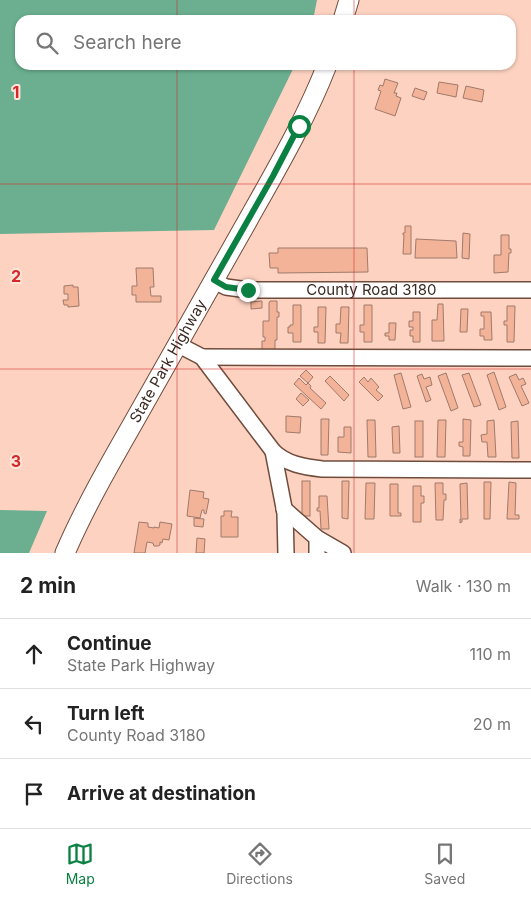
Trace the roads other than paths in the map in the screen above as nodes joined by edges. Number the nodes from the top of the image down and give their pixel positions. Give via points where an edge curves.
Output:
1 (349, 0) edge
2 (344, 15) edge
3 (325, 70) edge
4 (214, 280) junction
5 (531, 290) edge
6 (177, 344) junction
7 (202, 357) junction
8 (531, 358) edge
9 (272, 451) junction
10 (531, 470) edge
11 (284, 509) junction
12 (317, 538) junction
13 (65, 553) edge
14 (286, 553) edge
15 (317, 553) edge
16 (343, 553) edge

1 - 2 main road
3 - 4 main road, State Park Highway via 284,154
4 - 5 street, County Road 3180 via 226,287 248,290
4 - 6 main road, State Park Highway
6 - 7 street
6 - 13 main road, State Park Highway
7 - 8 street
7 - 9 street
9 - 10 street via 286,461 322,469
9 - 11 street
11 - 12 street
11 - 14 street
12 - 15 street
12 - 16 street

